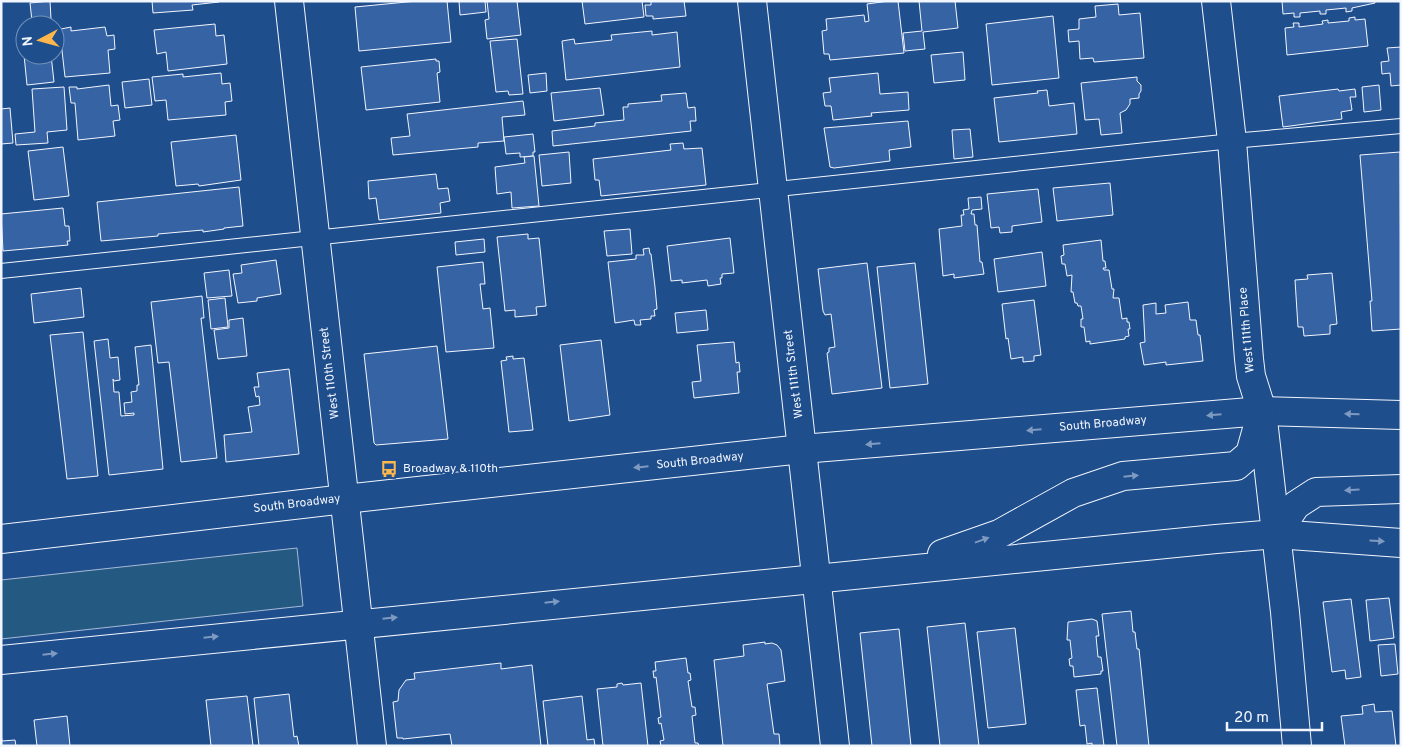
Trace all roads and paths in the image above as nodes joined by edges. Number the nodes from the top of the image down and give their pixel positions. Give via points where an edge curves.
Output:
1 (289, 1) edge
2 (752, 1) edge
3 (1216, 1) edge
4 (1401, 126) edge
5 (1232, 141) junction
6 (773, 189) junction
7 (315, 237) junction
8 (1, 271) edge
9 (1262, 411) junction
10 (1401, 415) edge
11 (802, 450) junction
12 (1401, 489) edge
13 (345, 499) junction
14 (1276, 534) junction
15 (1, 539) edge
16 (1401, 543) edge
17 (904, 568) junction
18 (816, 576) junction
19 (359, 621) junction
20 (1, 660) edge
21 (372, 746) edge
22 (835, 746) edge
23 (1297, 746) edge

1 - 7 main road, West 110th Street
2 - 6 main road, West 111th Street
3 - 5 main road, West 111th Place
4 - 5 lane
5 - 6 lane
5 - 9 main road, West 111th Place via 1249,358
6 - 7 lane
6 - 11 main road, West 111th Street
7 - 8 lane
7 - 13 main road, West 110th Street
10 -> 9 main road, South Broadway
9 -> 11 main road, South Broadway
9 - 14 main road, West 111th Place
17 -> 9 main road via 999,534 1073,494 1123,476 1236,466 1250,454
11 -> 13 main road, South Broadway
11 - 18 main road, West 111th Street
12 -> 14 main road via 1316,492 1296,505
13 - 15 main road, South Broadway
13 - 19 main road, West 110th Street
14 -> 16 main road
14 - 17 main road
14 - 23 main road, West 111th Place
17 - 18 main road
19 -> 18 main road
18 - 22 main road, West 111th Street
20 -> 19 main road
19 - 21 main road, West 110th Street

